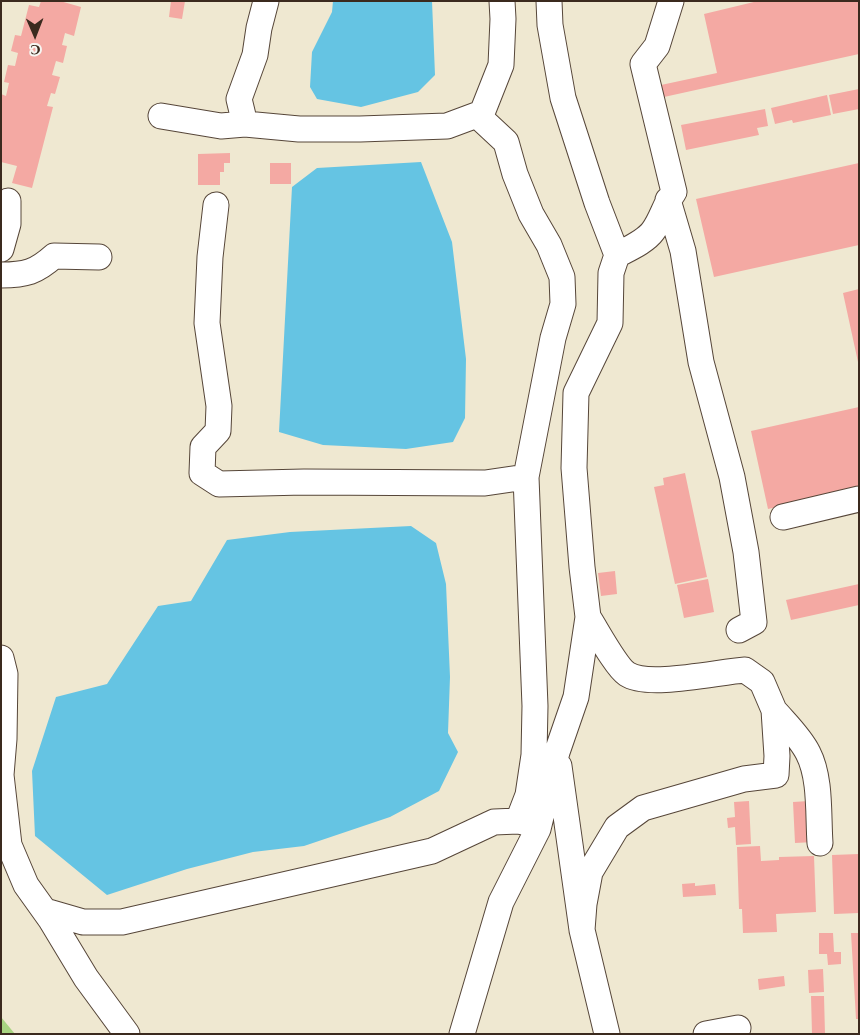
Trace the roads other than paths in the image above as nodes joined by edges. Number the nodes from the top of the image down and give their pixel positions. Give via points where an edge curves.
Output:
1 (266, 1) edge
2 (502, 1) edge
3 (549, 1) edge
4 (671, 1) edge
5 (478, 115) junction
6 (161, 116) dead end
7 (245, 124) junction
8 (668, 200) junction
9 (8, 201) dead end
10 (216, 205) dead end
11 (1, 249) edge
12 (617, 255) junction
13 (99, 257) dead end
14 (1, 275) edge
15 (526, 477) junction
16 (859, 499) edge
17 (783, 517) dead end
18 (588, 616) junction
19 (740, 630) dead end
20 (1, 658) edge
21 (774, 710) junction
22 (558, 752) junction
23 (776, 775) junction
24 (817, 781) junction
25 (528, 823) junction
26 (820, 843) dead end
27 (45, 911) junction
28 (582, 930) junction
29 (738, 1028) dead end
30 (127, 1034) edge
31 (462, 1034) edge
32 (607, 1034) edge
33 (706, 1034) edge

1 - 7 street via 255,55 239,99
2 - 5 street via 501,65 482,113
3 - 12 street via 563,98
4 - 8 street via 657,46 643,64 674,192
5 - 7 street via 447,126 299,129
5 - 15 street via 506,142 531,214 562,277 563,304 553,338
6 - 7 street via 221,126
8 - 12 street via 653,232
8 - 19 street via 683,251 701,362 732,476 746,552 754,622
9 - 11 street via 8,224
10 - 15 street via 207,323 219,406 218,431 203,446 202,473 219,484 485,483
12 - 18 street via 610,273 610,323 576,393 574,468
13 - 14 street via 54,256 28,274
15 - 25 street via 534,735
16 - 17 street
18 - 21 street via 626,674 646,679 670,679 744,670 762,682
18 - 22 street via 576,697
20 - 27 street via 4,674 2,775 8,845 26,885
21 - 23 street
21 - 24 street via 809,754
22 - 25 street
22 - 28 street
23 - 24 street via 803,775
23 - 28 street via 744,779 643,808 617,827 590,872
24 - 26 street
25 - 27 street via 494,822 432,851 122,922 82,922
25 - 31 street
27 - 30 street via 86,978
28 - 32 street
29 - 33 street

